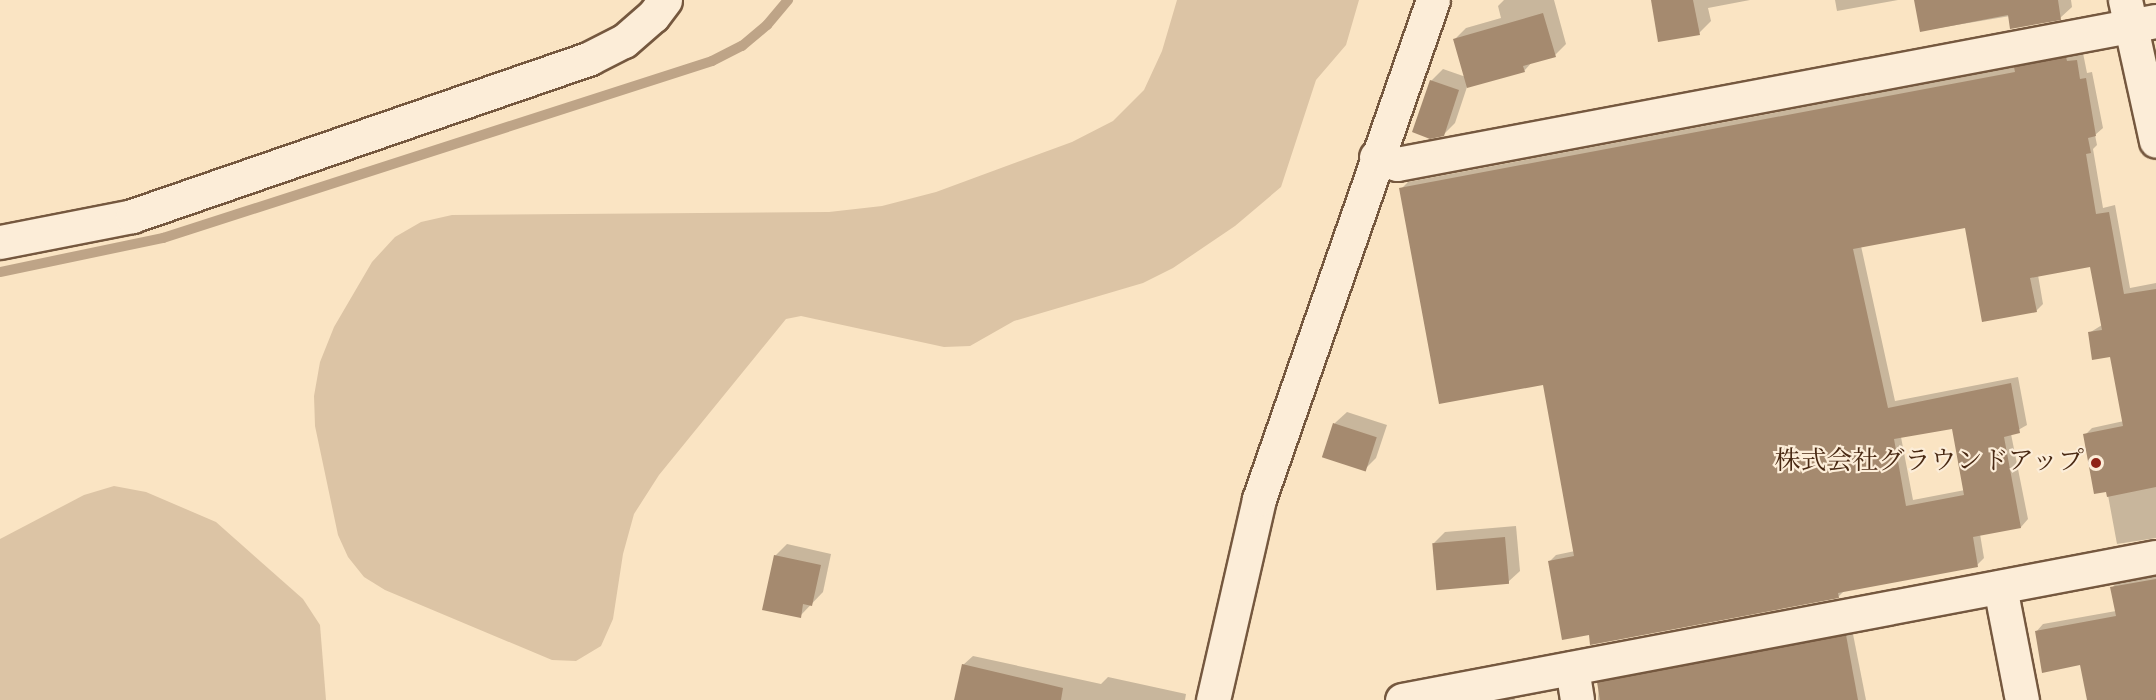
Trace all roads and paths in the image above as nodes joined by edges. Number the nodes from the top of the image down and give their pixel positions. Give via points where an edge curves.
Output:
1 (665, 0) edge
2 (1433, 0) edge
3 (2137, 16) edge
4 (2156, 141) edge
5 (1376, 157) junction
6 (0, 242) edge
7 (2156, 557) edge
8 (2000, 587) junction
9 (1572, 668) junction
10 (1213, 700) edge
11 (1402, 700) edge
12 (1576, 700) edge
13 (2022, 700) edge

1 - 6 street via 624,41 590,58 143,212
2 - 5 street
3 - 4 street
3 - 5 street via 1397,164
5 - 10 street via 1258,499
7 - 8 street
8 - 9 street
8 - 13 street
9 - 11 street
9 - 12 street

